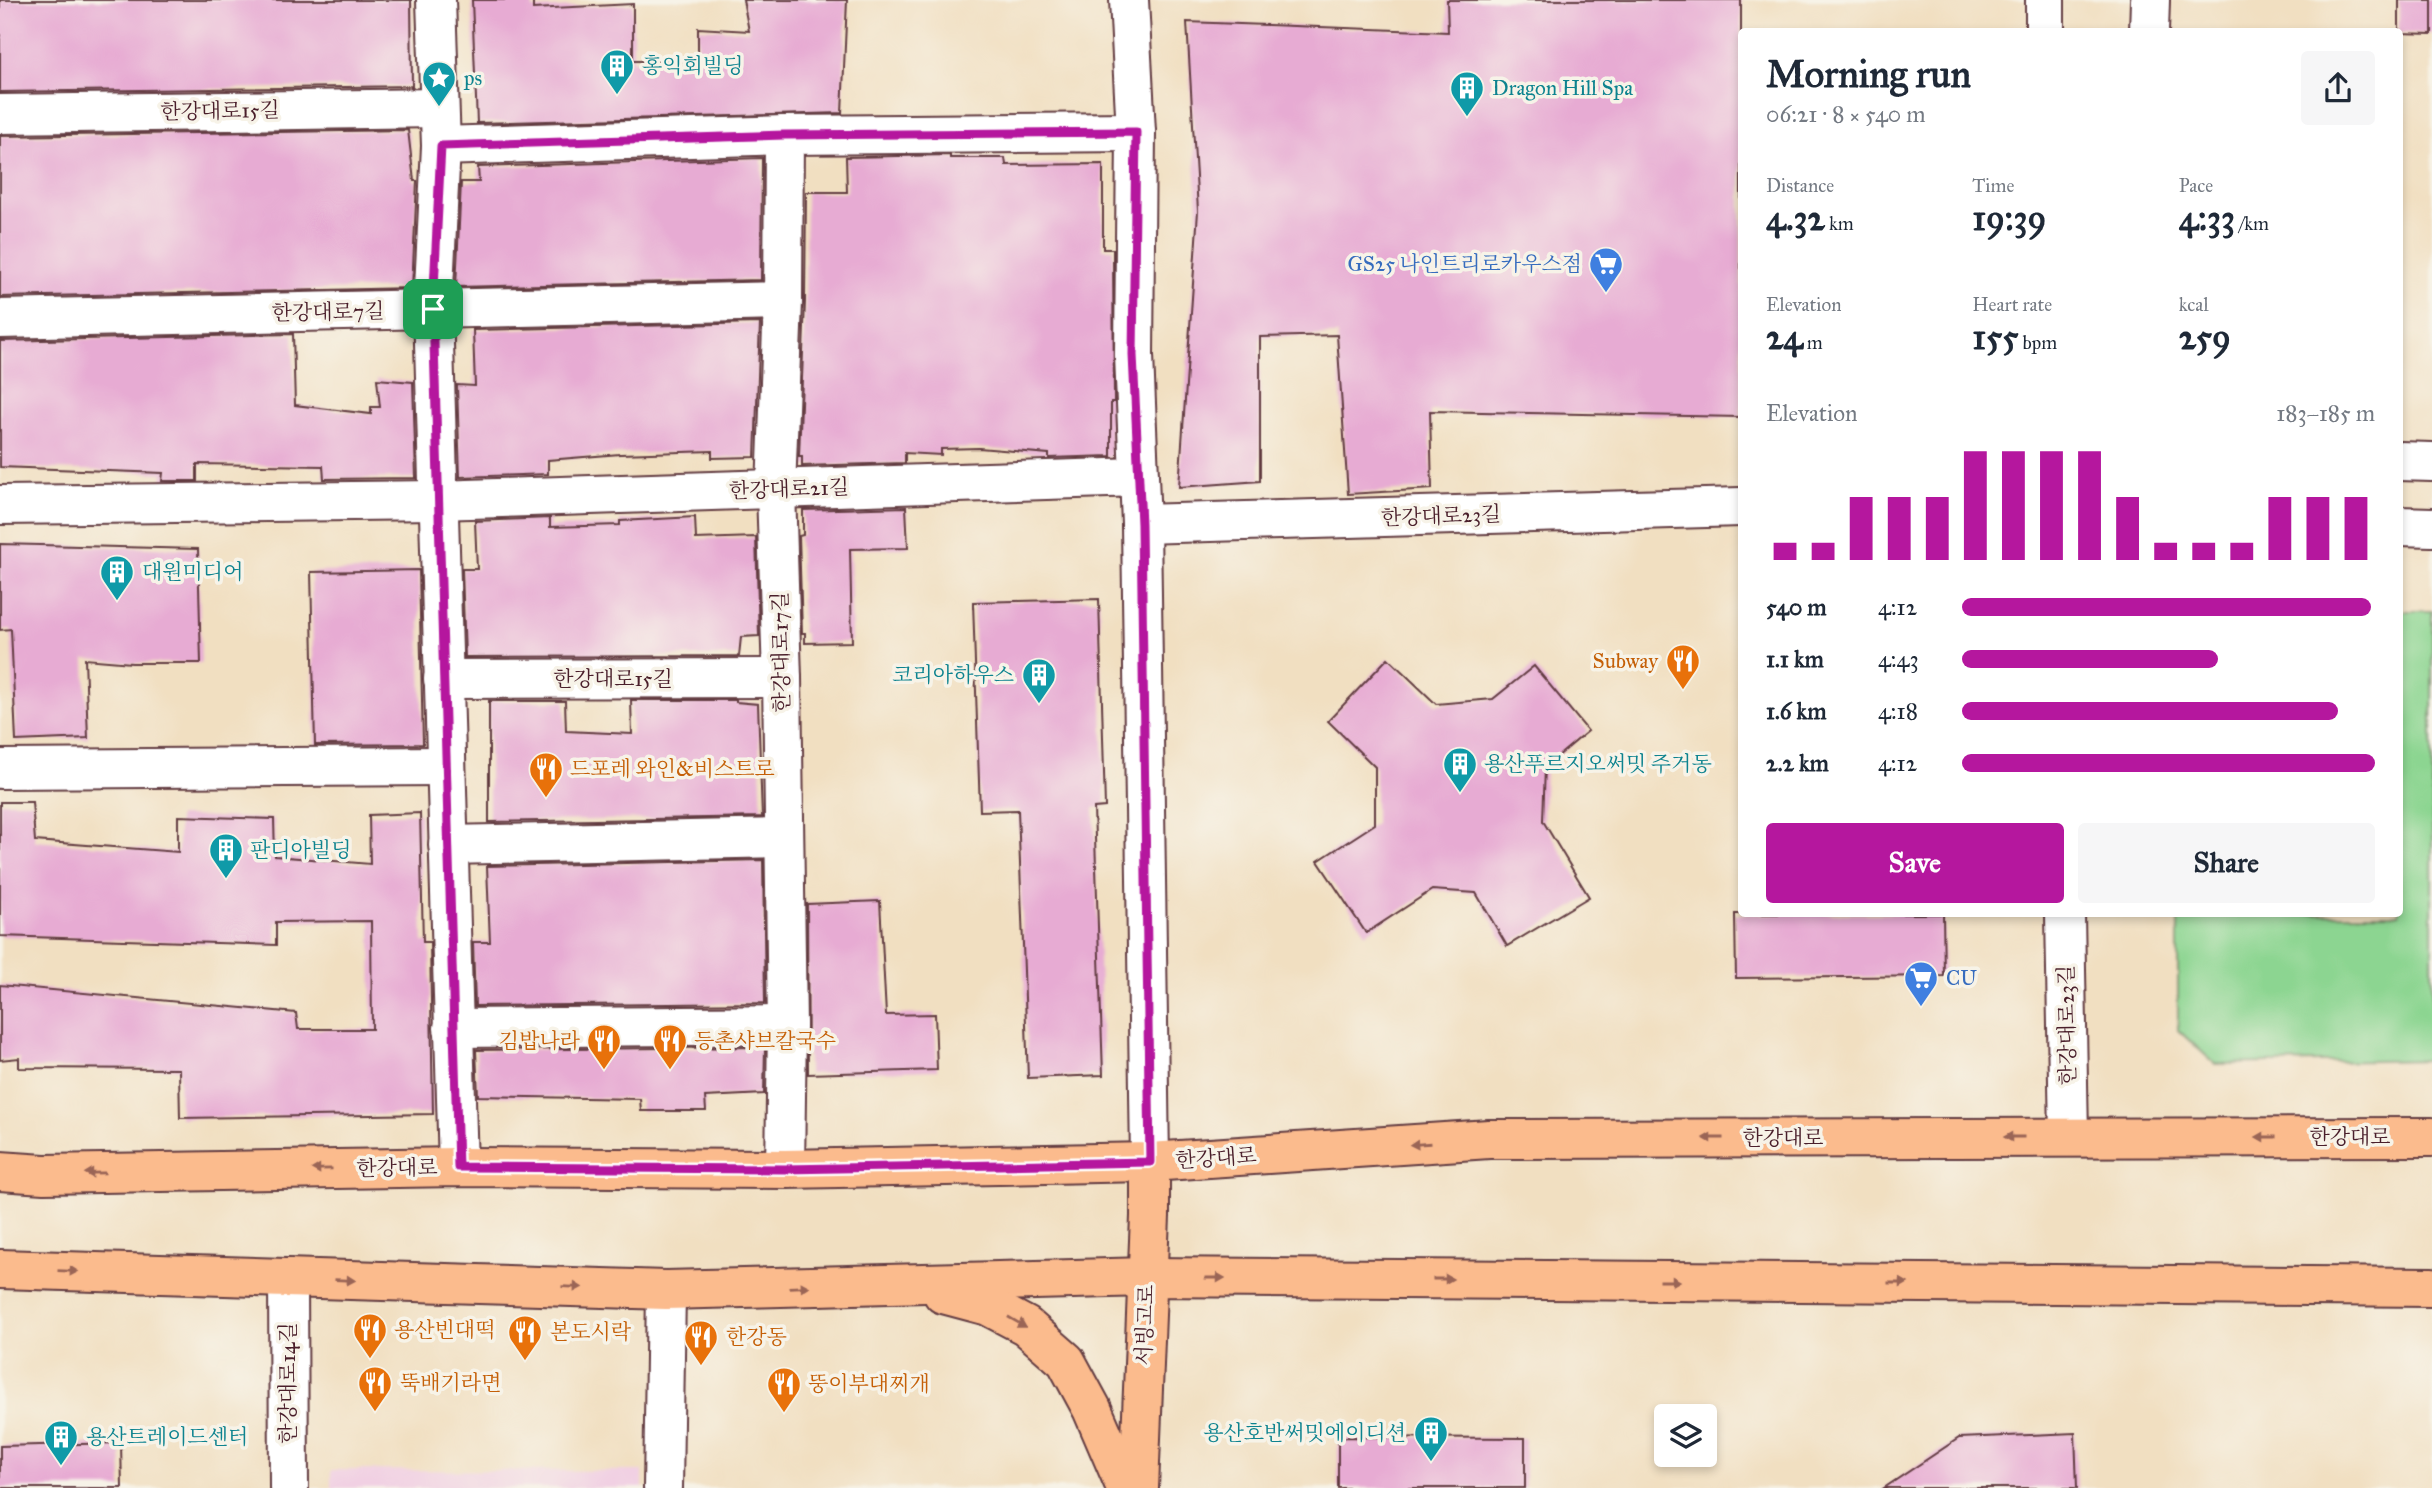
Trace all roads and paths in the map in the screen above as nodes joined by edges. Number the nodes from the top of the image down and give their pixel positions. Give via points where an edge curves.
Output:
1 (436, 0) edge
2 (1129, 0) edge
3 (2045, 0) edge
4 (2150, 0) edge
5 (2045, 28) edge
6 (2149, 28) edge
7 (439, 108) junction
8 (0, 114) edge
9 (1136, 132) junction
10 (784, 135) junction
11 (441, 146) junction
12 (783, 301) junction
13 (433, 309) junction
14 (0, 318) edge
15 (2403, 461) edge
16 (2432, 462) edge
17 (1139, 477) junction
18 (776, 490) junction
19 (438, 500) junction
20 (0, 505) edge
21 (1738, 507) edge
22 (1141, 524) junction
23 (2403, 526) edge
24 (2432, 527) edge
25 (782, 678) junction
26 (443, 679) junction
27 (446, 766) junction
28 (0, 769) edge
29 (783, 838) junction
30 (448, 845) junction
31 (2065, 917) edge
32 (787, 1025) junction
33 (453, 1028) junction
34 (2069, 1137) junction
35 (2432, 1137) edge
36 (1150, 1162) junction
37 (458, 1167) junction
38 (785, 1169) junction
39 (0, 1171) edge
40 (0, 1269) edge
41 (1147, 1277) junction
42 (288, 1278) junction
43 (882, 1284) junction
44 (2432, 1287) edge
45 (666, 1290) junction
46 (289, 1488) edge
47 (663, 1488) edge
48 (1126, 1488) edge
49 (1139, 1488) edge

1 - 7 street
2 - 9 street
3 - 5 street
4 - 6 street
7 - 8 street, 한강대로15길
7 - 11 street
9 - 10 street
9 - 17 street via 1133,355
10 - 11 street
10 - 12 street, 한강대로17길
11 - 13 street
12 - 13 street, 한강대로7길
12 - 18 street, 한강대로17길
13 - 14 street, 한강대로7길
13 - 19 street
15 - 16 street
17 - 18 street, 한강대로21길
17 - 22 street
18 - 19 street, 한강대로21길
18 - 25 street, 한강대로17길
19 - 20 street
19 - 26 street
21 - 22 street, 한강대로23길
22 - 36 street
23 - 24 street
25 - 26 street, 한강대로15길
25 - 29 street, 한강대로17길
26 - 27 street
27 - 28 street
27 - 30 street
29 - 30 street
29 - 32 street, 한강대로17길
30 - 33 street
31 - 34 street, 한강대로23길
32 - 33 street
32 - 38 street, 한강대로17길
33 - 37 street
35 -> 34 main road, 한강대로
34 -> 36 main road, 한강대로 via 1489,1139
36 - 38 main road, 한강대로
36 - 41 main road, 서빙고로
37 - 38 main road, 한강대로
37 -> 39 main road, 한강대로
40 -> 42 main road
41 - 43 main road
41 -> 44 main road
41 - 49 main road, 서빙고로
42 -> 45 main road
42 - 46 street, 한강대로14길
45 -> 43 main road
43 -> 48 main road via 957,1296 1026,1326 1066,1361
45 - 47 street

